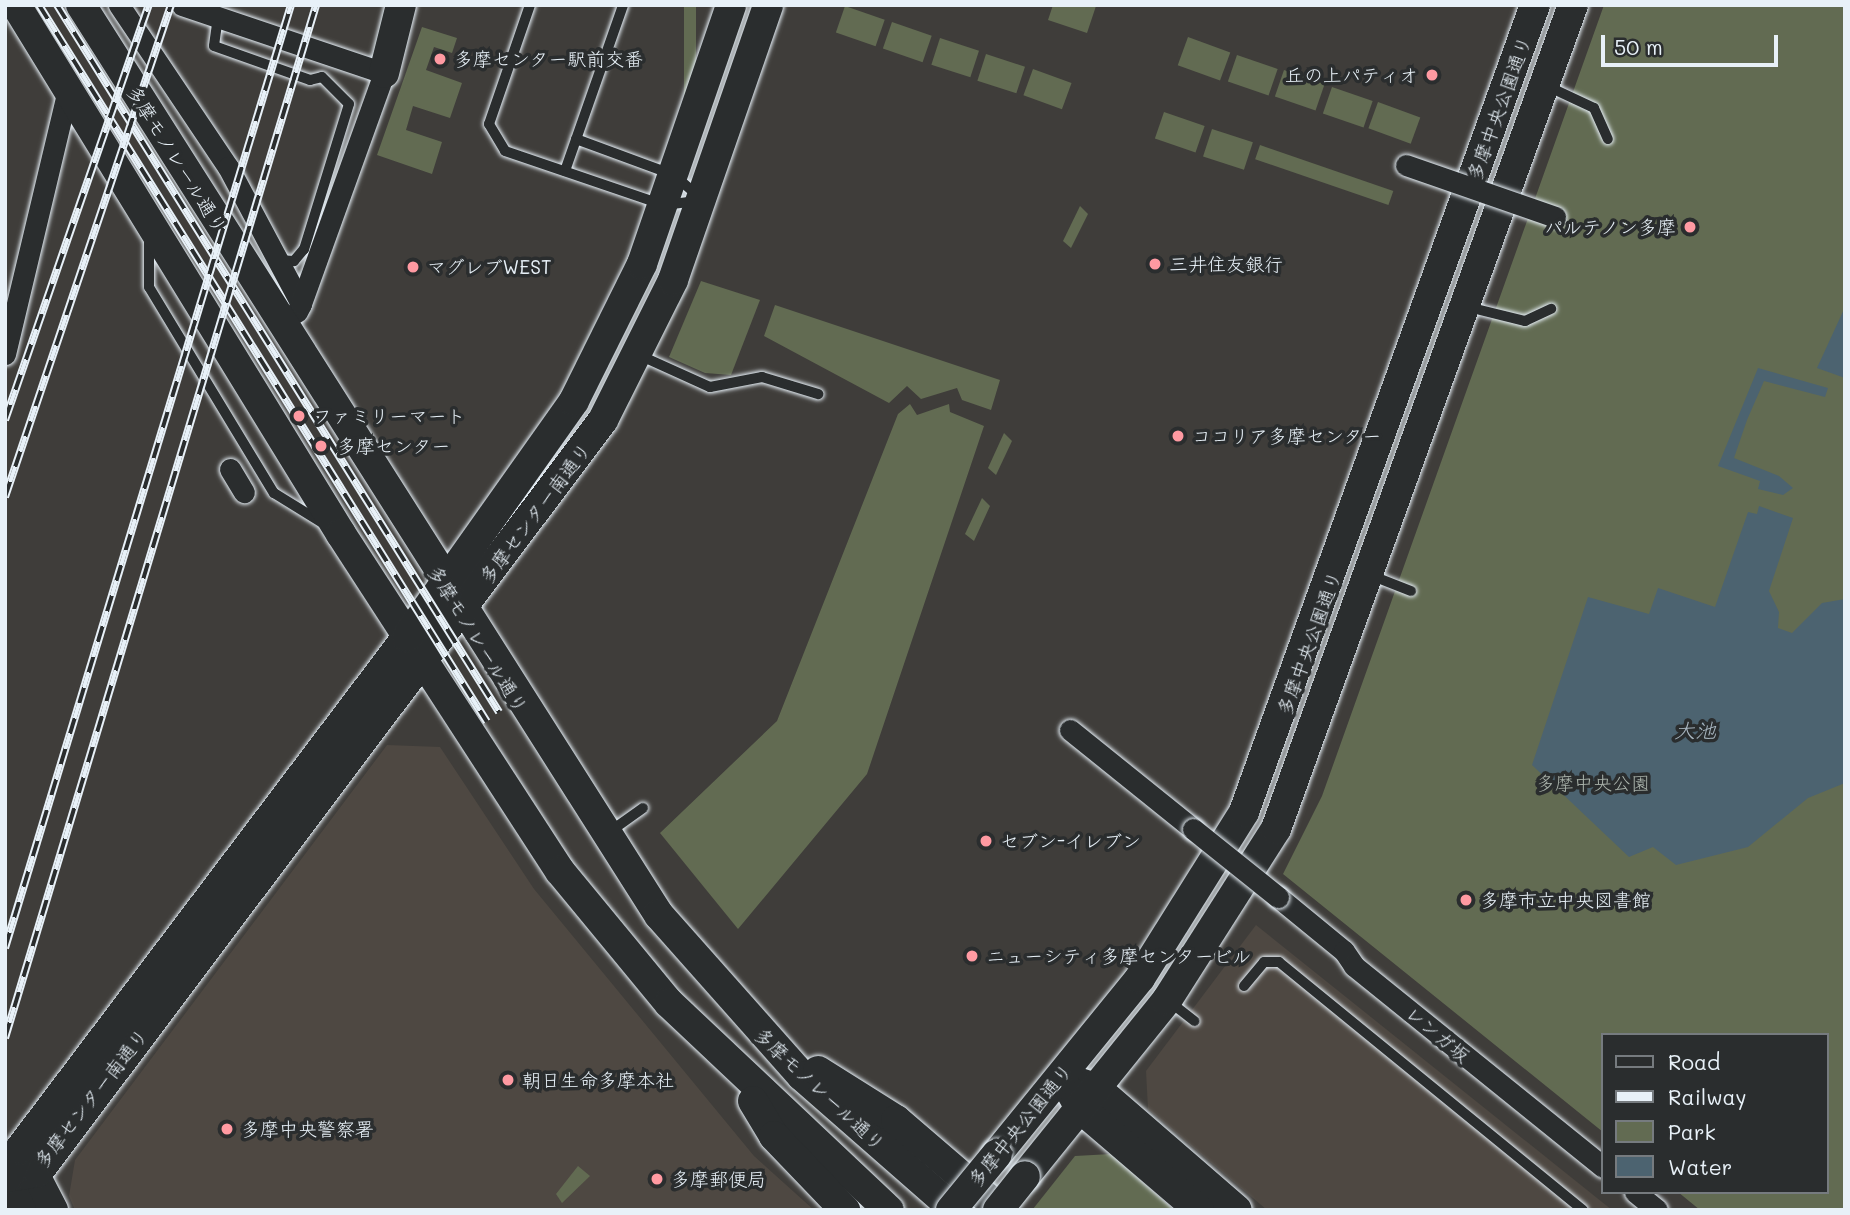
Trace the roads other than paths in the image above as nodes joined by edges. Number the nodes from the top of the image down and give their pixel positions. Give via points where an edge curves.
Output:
1 (16, 5) edge
2 (81, 5) edge
3 (120, 5) edge
4 (182, 5) edge
5 (401, 5) edge
6 (530, 5) edge
7 (622, 5) edge
8 (731, 5) edge
9 (768, 5) edge
10 (1535, 5) edge
11 (1573, 5) edge
12 (218, 17) junction
13 (384, 74) junction
14 (1544, 86) junction
15 (68, 90) junction
16 (576, 139) junction
17 (1608, 139) dead end
18 (1406, 165) dead end
19 (565, 171) junction
20 (674, 174) junction
21 (703, 200) junction
22 (664, 205) junction
23 (1555, 217) dead end
24 (278, 260) junction
25 (301, 304) junction
26 (1466, 306) junction
27 (1551, 309) dead end
28 (287, 335) junction
29 (5, 354) edge
30 (639, 355) junction
31 (818, 394) dead end
32 (230, 469) dead end
33 (244, 492) dead end
34 (1370, 576) junction
35 (441, 581) junction
36 (1411, 591) dead end
37 (461, 612) junction
38 (415, 650) junction
39 (1070, 730) dead end
40 (643, 808) dead end
41 (603, 837) junction
42 (1244, 986) dead end
43 (1167, 1000) junction
44 (1194, 1021) dead end
45 (765, 1038) junction
46 (733, 1069) junction
47 (1061, 1076) junction
48 (1088, 1098) junction
49 (15, 1161) edge
50 (1602, 1166) edge
51 (1637, 1194) edge
52 (21, 1210) edge
53 (53, 1210) edge
54 (845, 1210) edge
55 (889, 1210) edge
56 (953, 1210) edge
57 (999, 1210) edge
58 (1199, 1210) edge
59 (1237, 1210) edge
60 (1583, 1210) edge
61 (1657, 1210) edge

1 - 15 street
2 - 28 street, 多摩モノレール通り
3 - 24 street via 228,167
4 - 12 street
5 - 13 street
6 - 19 lane via 489,124 505,151
7 - 16 lane
8 - 20 street, 多摩センター南通り
9 - 21 street, 多摩センター南通り
10 - 47 street, 多摩中央公園通り via 1264,767 1176,928
11 - 14 street, 多摩中央公園通り
12 - 13 street
12 - 24 lane via 214,46 310,80 322,77 349,104 304,249 294,261
13 - 25 street
14 - 17 lane via 1594,108
14 - 26 street, 多摩中央公園通り
15 - 29 street
15 - 38 street
16 - 19 lane
16 - 20 lane
18 - 23 street, bridge
19 - 22 lane
20 - 21 lane
20 - 22 street, 多摩センター南通り
21 - 22 lane
21 - 30 street, 多摩センター南通り
22 - 35 street, 多摩センター南通り via 579,392
24 - 25 street
25 - 28 street
26 - 27 lane via 1525,321
26 - 34 street, 多摩中央公園通り
28 - 35 street, 多摩モノレール通り
30 - 31 lane via 710,387 762,377
30 - 37 street, 多摩センター南通り via 584,448
32 - 33 street
34 - 36 lane
34 - 43 street, 多摩中央公園通り via 1276,829
35 - 37 street, 多摩モノレール通り
35 - 38 street, 多摩センター南通り
37 - 38 street, 多摩センター南通り
37 - 41 street, 多摩モノレール通り
38 - 46 street via 560,871 626,955
38 - 49 street, 多摩センター南通り
39 - 50 street, レンガ坂, bridge
40 - 41 lane
41 - 45 street, 多摩モノレール通り via 659,915
42 - 60 lane via 1264,962 1279,962
43 - 44 lane
43 - 48 street, 多摩中央公園通り
45 - 56 street, 多摩モノレール通り
45 - 57 street via 896,1120
46 - 54 street via 774,1136
46 - 55 street
47 - 48 street
47 - 56 street, 多摩中央公園通り, bridge
48 - 57 street, 多摩中央公園通り, bridge
48 - 58 street
48 - 59 street
49 - 52 street
49 - 53 street
51 - 61 street

